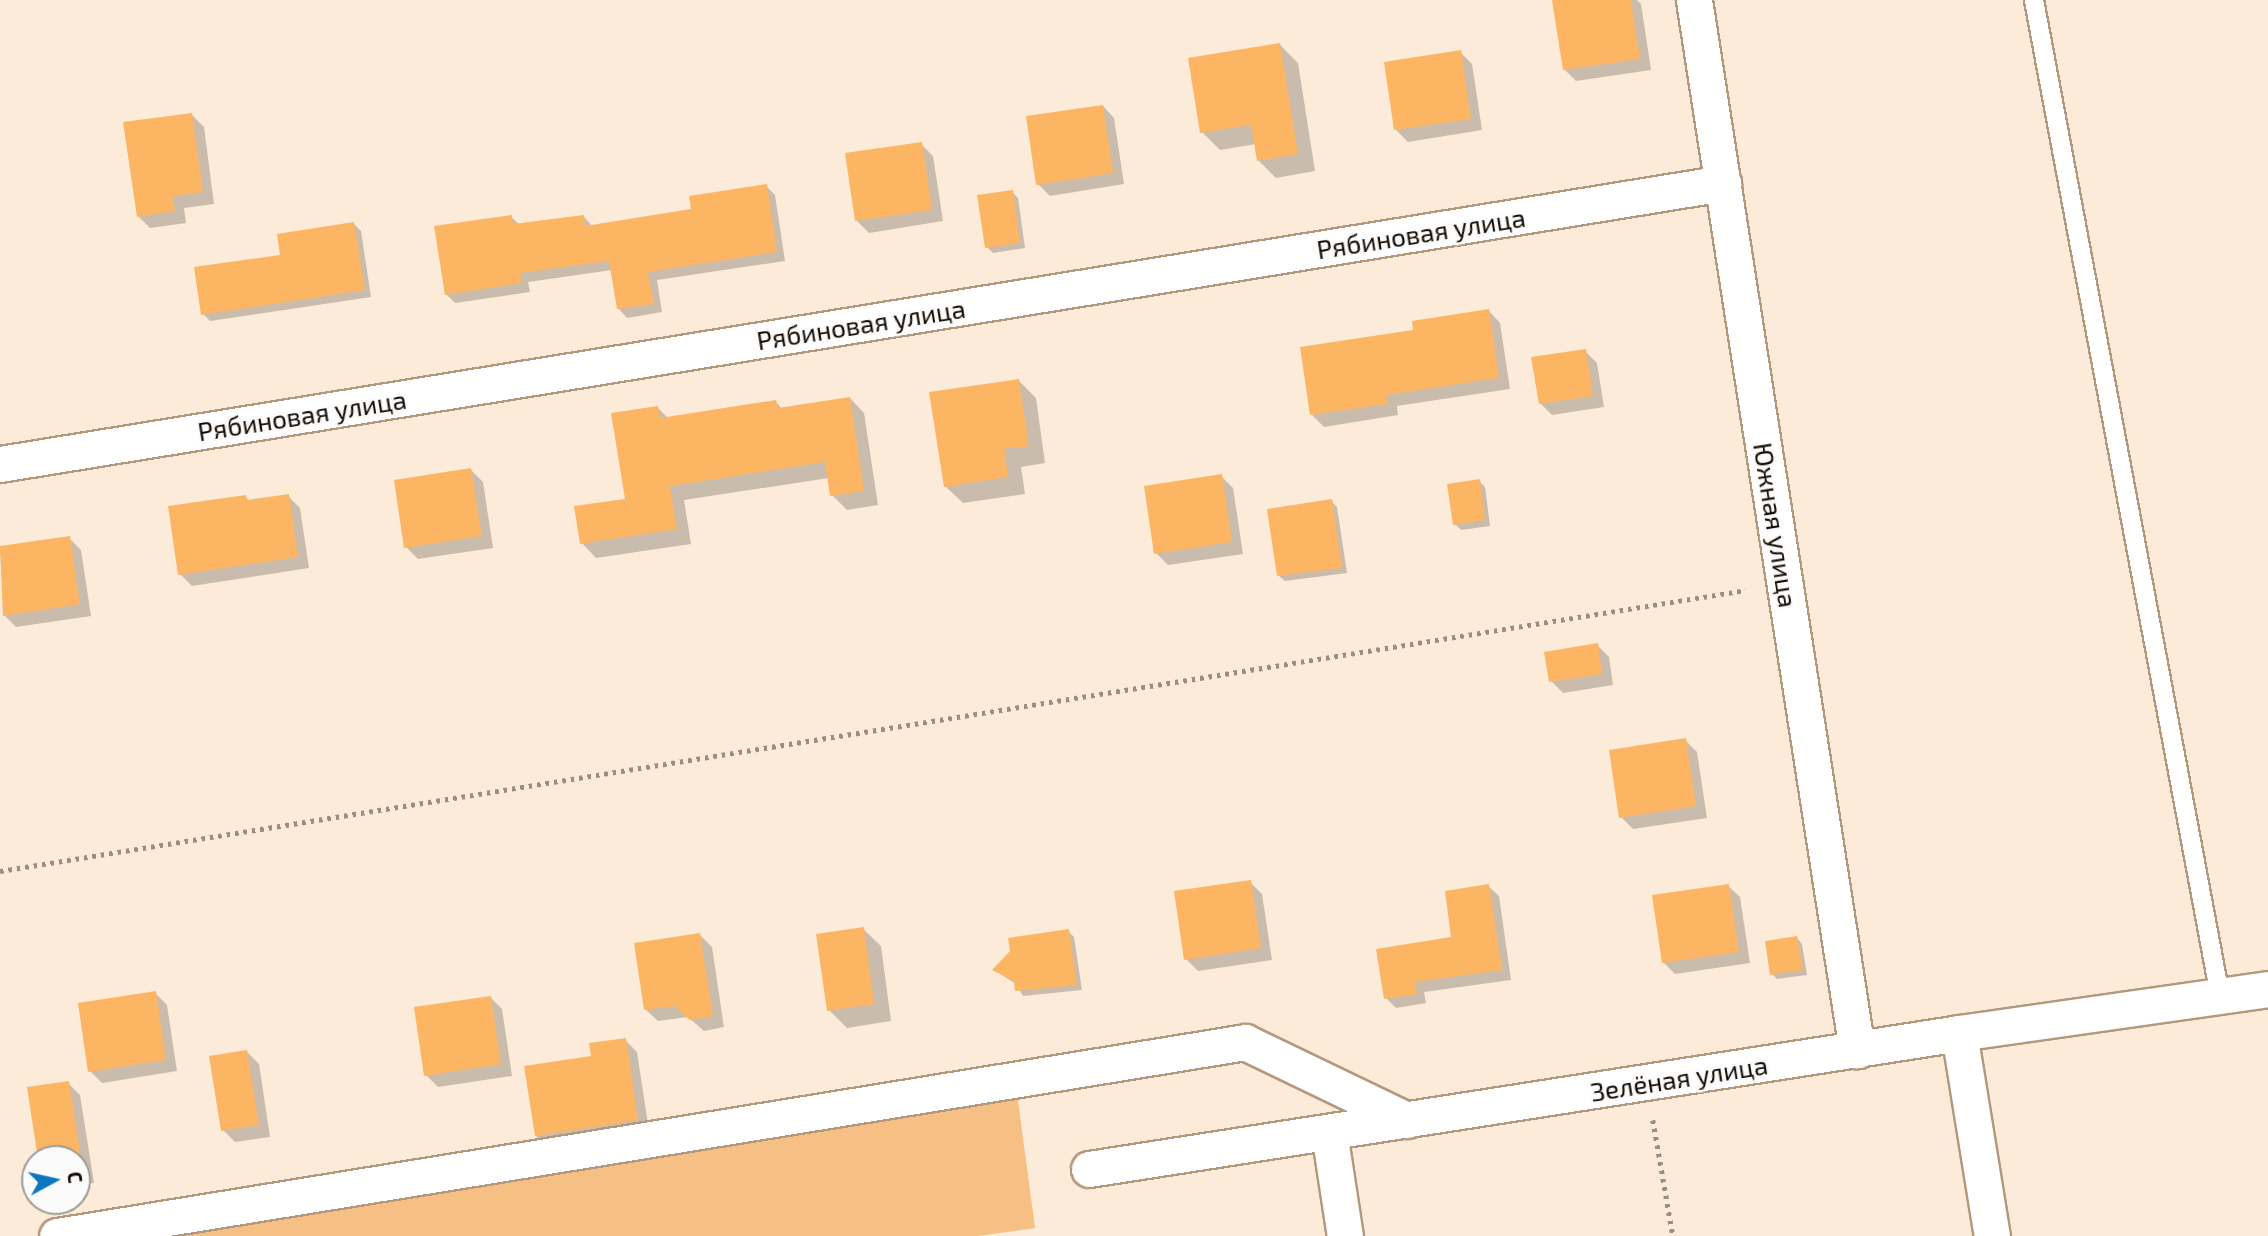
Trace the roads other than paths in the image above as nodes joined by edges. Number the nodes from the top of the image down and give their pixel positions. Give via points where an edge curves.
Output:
1 (1694, 0) edge
2 (2034, 0) edge
3 (1723, 183) junction
4 (0, 464) edge
5 (2268, 989) edge
6 (2220, 996) junction
7 (1959, 1033) junction
8 (1857, 1050) junction
9 (1408, 1120) junction
10 (1329, 1132) junction
11 (1089, 1169) dead end
12 (57, 1236) edge
13 (1345, 1236) edge
14 (1992, 1236) edge

1 - 3 street, Южная улица
2 - 6 lane
3 - 4 street, Рябиновая улица
3 - 8 street, Южная улица
5 - 6 street, Зелёная улица
6 - 7 street, Зелёная улица
7 - 8 street, Зелёная улица
7 - 14 street
8 - 9 street, Зелёная улица
9 - 10 street, Зелёная улица
9 - 12 street via 1245,1042
10 - 11 street, Зелёная улица
10 - 13 street

